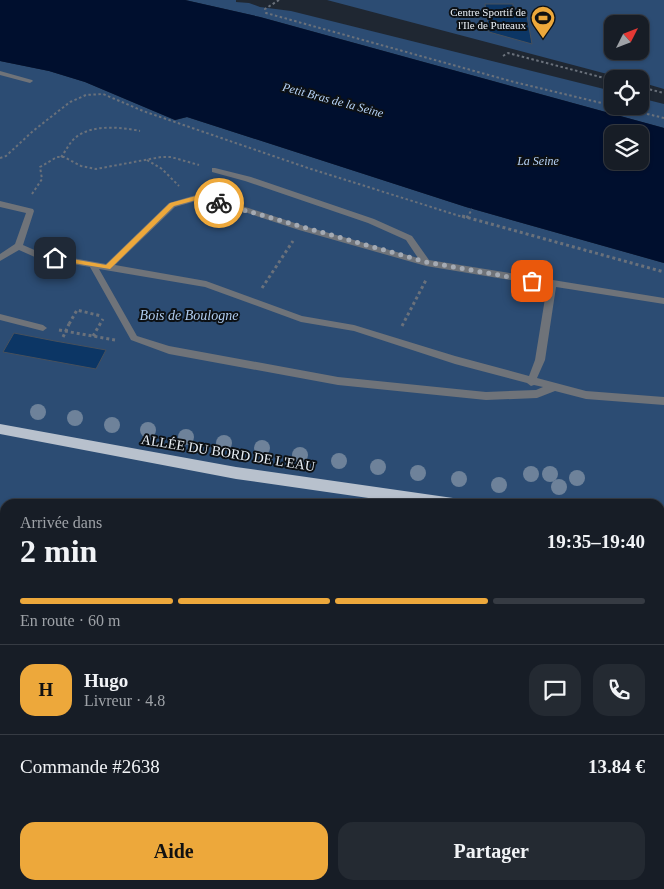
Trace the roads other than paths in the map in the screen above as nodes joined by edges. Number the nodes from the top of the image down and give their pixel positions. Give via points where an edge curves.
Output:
1 (0, 73) edge
2 (30, 81) dead end
3 (216, 170) road end
4 (0, 204) edge
5 (19, 246) junction
6 (0, 258) edge
7 (430, 263) junction
8 (93, 265) junction
9 (108, 267) junction
10 (552, 284) junction
11 (664, 301) edge
12 (0, 317) edge
13 (43, 328) road end
14 (531, 382) junction
15 (554, 387) junction
16 (664, 402) edge
17 (0, 429) edge
18 (417, 499) edge

1 - 2 lane
3 - 7 lane via 409,238
4 - 5 lane via 30,211
5 - 6 lane
5 - 8 lane via 37,254
7 - 9 lane via 224,203 196,198 172,205
7 - 10 lane
8 - 9 lane
8 - 15 lane via 134,338 169,350 338,381 486,396 537,394
9 - 14 lane via 206,284 301,319 395,339
10 - 11 lane
10 - 14 lane via 540,360
12 - 13 lane
14 - 15 lane
15 - 16 lane via 586,395
17 - 18 main road, ALLÉE DU BORD DE L'EAU via 236,473

